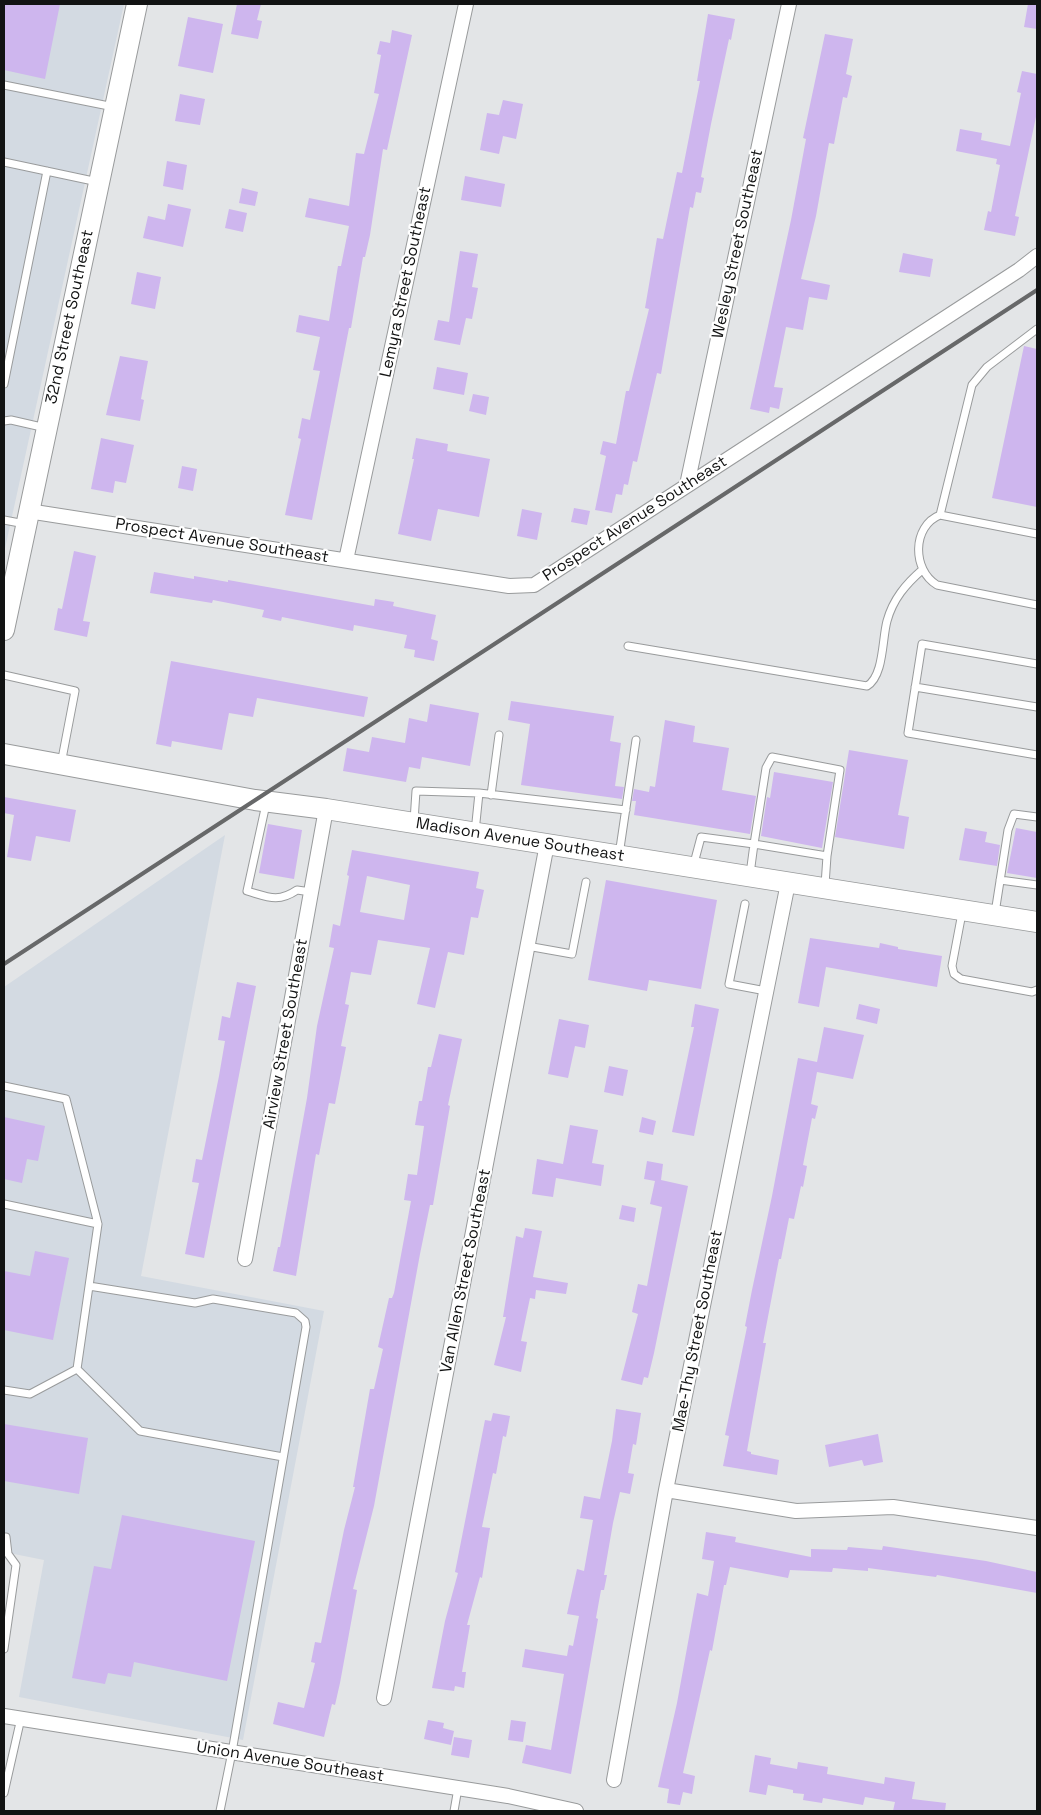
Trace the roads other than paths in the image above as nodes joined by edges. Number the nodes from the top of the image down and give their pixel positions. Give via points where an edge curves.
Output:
1 (137, 4) edge
2 (466, 4) edge
3 (790, 4) edge
4 (4, 85) edge
5 (115, 108) junction
6 (4, 162) edge
7 (47, 171) junction
8 (99, 182) junction
9 (1037, 256) edge
10 (1037, 329) edge
11 (4, 384) edge
12 (4, 421) edge
13 (46, 428) junction
14 (687, 485) junction
15 (940, 515) junction
16 (27, 518) junction
17 (4, 520) edge
18 (1037, 534) edge
19 (346, 560) junction
20 (922, 570) junction
21 (1036, 602) edge
22 (4, 630) edge
23 (628, 646) dead end
24 (1037, 664) edge
25 (4, 675) edge
26 (915, 687) junction
27 (1037, 707) edge
28 (499, 736) dead end
29 (636, 740) dead end
30 (4, 754) edge
31 (1037, 754) edge
32 (61, 764) junction
33 (479, 793) junction
34 (492, 795) junction
35 (267, 802) junction
36 (326, 809) junction
37 (626, 810) junction
38 (1037, 817) edge
39 (414, 823) junction
40 (475, 833) junction
41 (547, 844) junction
42 (754, 844) junction
43 (620, 856) junction
44 (827, 856) junction
45 (693, 867) junction
46 (750, 876) junction
47 (1000, 880) junction
48 (586, 882) dead end
49 (788, 882) junction
50 (1037, 885) edge
51 (825, 888) junction
52 (311, 892) junction
53 (745, 904) dead end
54 (963, 910) junction
55 (995, 915) junction
56 (1037, 922) edge
57 (528, 946) junction
58 (766, 990) junction
59 (1037, 990) edge
60 (4, 1086) edge
61 (4, 1204) edge
62 (98, 1224) junction
63 (245, 1259) dead end
64 (89, 1286) junction
65 (77, 1369) junction
66 (4, 1390) edge
67 (283, 1456) junction
68 (666, 1490) junction
69 (1037, 1528) edge
70 (5, 1537) edge
71 (4, 1649) edge
72 (384, 1698) dead end
73 (4, 1716) edge
74 (21, 1718) junction
75 (232, 1752) junction
76 (614, 1780) dead end
77 (458, 1788) junction
78 (4, 1793) edge
79 (220, 1811) edge
80 (454, 1811) edge
81 (576, 1811) edge

1 - 5 street, 32nd Street Southeast
2 - 19 street, Lemyra Street Southeast
3 - 14 street, Wesley Street Southeast
4 - 5 lane
5 - 8 street, 32nd Street Southeast
6 - 7 lane
7 - 8 lane
7 - 11 lane
8 - 13 street, 32nd Street Southeast
9 - 14 street, Prospect Avenue Southeast
10 - 15 lane via 987,367 972,385
12 - 13 lane
13 - 16 street, 32nd Street Southeast
14 - 19 street, Prospect Avenue Southeast via 534,585 509,586
15 - 18 lane
15 - 20 lane via 930,519 918,544
16 - 17 lane
16 - 19 street, Prospect Avenue Southeast
16 - 22 street, 32nd Street Southeast
20 - 21 lane via 936,585
20 - 23 lane via 905,584 897,598 887,620 878,673 868,686
24 - 26 lane via 922,644
25 - 32 lane via 75,691
26 - 27 lane
26 - 31 lane via 908,734
28 - 34 lane
29 - 37 lane
30 - 32 street, Madison Avenue Southeast
32 - 35 street, Madison Avenue Southeast
33 - 34 lane
33 - 39 lane via 416,792
33 - 40 lane
34 - 37 lane
35 - 36 street, Madison Avenue Southeast
35 - 52 lane via 247,891 277,899 298,890
36 - 39 street, Madison Avenue Southeast
36 - 52 street, Airview Street Southeast
37 - 43 lane
38 - 47 lane via 1014,814 1008,830
39 - 40 street, Madison Avenue Southeast
40 - 41 street, Madison Avenue Southeast
41 - 43 street, Madison Avenue Southeast
41 - 57 street, Van Allen Street Southeast
42 - 44 lane
42 - 44 lane via 766,768 772,757 840,770
42 - 45 lane via 701,837
42 - 46 lane
43 - 45 street, Madison Avenue Southeast
44 - 51 lane
45 - 46 street, Madison Avenue Southeast
46 - 49 street, Madison Avenue Southeast
47 - 50 lane
47 - 55 lane
48 - 57 lane via 572,954
49 - 51 street, Madison Avenue Southeast
49 - 58 street, Mae-Thy Street Southeast
51 - 54 street, Madison Avenue Southeast
52 - 63 street, Airview Street Southeast
53 - 58 lane via 729,984
54 - 55 street, Madison Avenue Southeast
54 - 59 lane via 952,966 954,974 961,979 1032,992
55 - 56 street, Madison Avenue Southeast
57 - 72 street, Van Allen Street Southeast
58 - 68 street, Mae-Thy Street Southeast
60 - 62 lane via 66,1099
61 - 62 lane
62 - 64 lane
64 - 65 lane
64 - 67 lane via 194,1303 212,1299 301,1317 306,1327
65 - 66 lane via 30,1394
65 - 67 lane via 140,1431
67 - 75 lane
68 - 69 street via 796,1511 893,1507
68 - 76 street, Mae-Thy Street Southeast
70 - 71 lane via 8,1554 16,1565
73 - 74 street, Union Avenue Southeast
74 - 75 street, Union Avenue Southeast
74 - 78 lane
75 - 77 street, Union Avenue Southeast
75 - 79 lane
77 - 80 lane
77 - 81 street, Union Avenue Southeast

